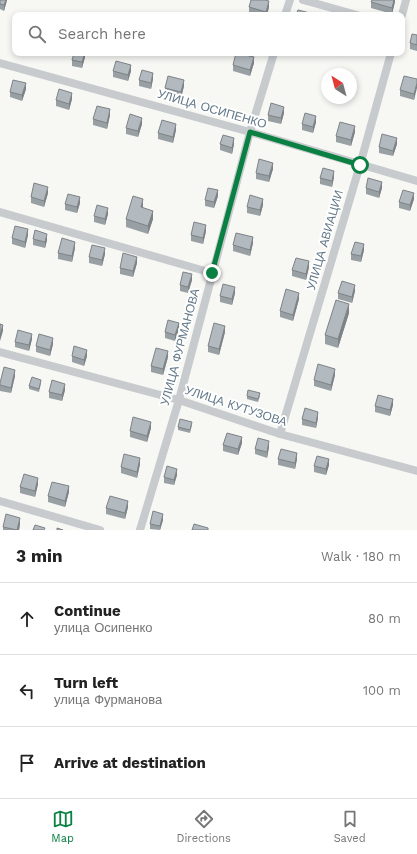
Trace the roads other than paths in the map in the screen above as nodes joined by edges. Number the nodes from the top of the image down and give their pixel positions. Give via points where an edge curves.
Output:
1 (290, 0) edge
2 (303, 0) edge
3 (406, 0) edge
4 (286, 12) edge
5 (346, 12) edge
6 (403, 12) edge
7 (273, 56) edge
8 (390, 56) edge
9 (0, 63) edge
10 (250, 132) junction
11 (360, 165) junction
12 (417, 181) edge
13 (0, 212) edge
14 (212, 273) junction
15 (0, 352) edge
16 (179, 400) junction
17 (280, 434) junction
18 (417, 471) edge
19 (0, 501) edge
20 (100, 530) edge
21 (140, 530) edge

1 - 4 street
2 - 5 street
3 - 6 street
7 - 10 street, УЛИЦА ФУРМАНОВА
8 - 11 street, УЛИЦА АВИАЦИИ
9 - 10 street, УЛИЦА ОСИПЕНКО
10 - 11 street, УЛИЦА ОСИПЕНКО
10 - 14 street, УЛИЦА ФУРМАНОВА
11 - 12 street, УЛИЦА ОСИПЕНКО
11 - 17 street, УЛИЦА АВИАЦИИ
13 - 14 street
14 - 16 street, УЛИЦА ФУРМАНОВА
15 - 16 street, УЛИЦА КУТУЗОВА
16 - 17 street, УЛИЦА КУТУЗОВА
16 - 21 street, УЛИЦА ФУРМАНОВА
17 - 18 street, УЛИЦА КУТУЗОВА
19 - 20 street

